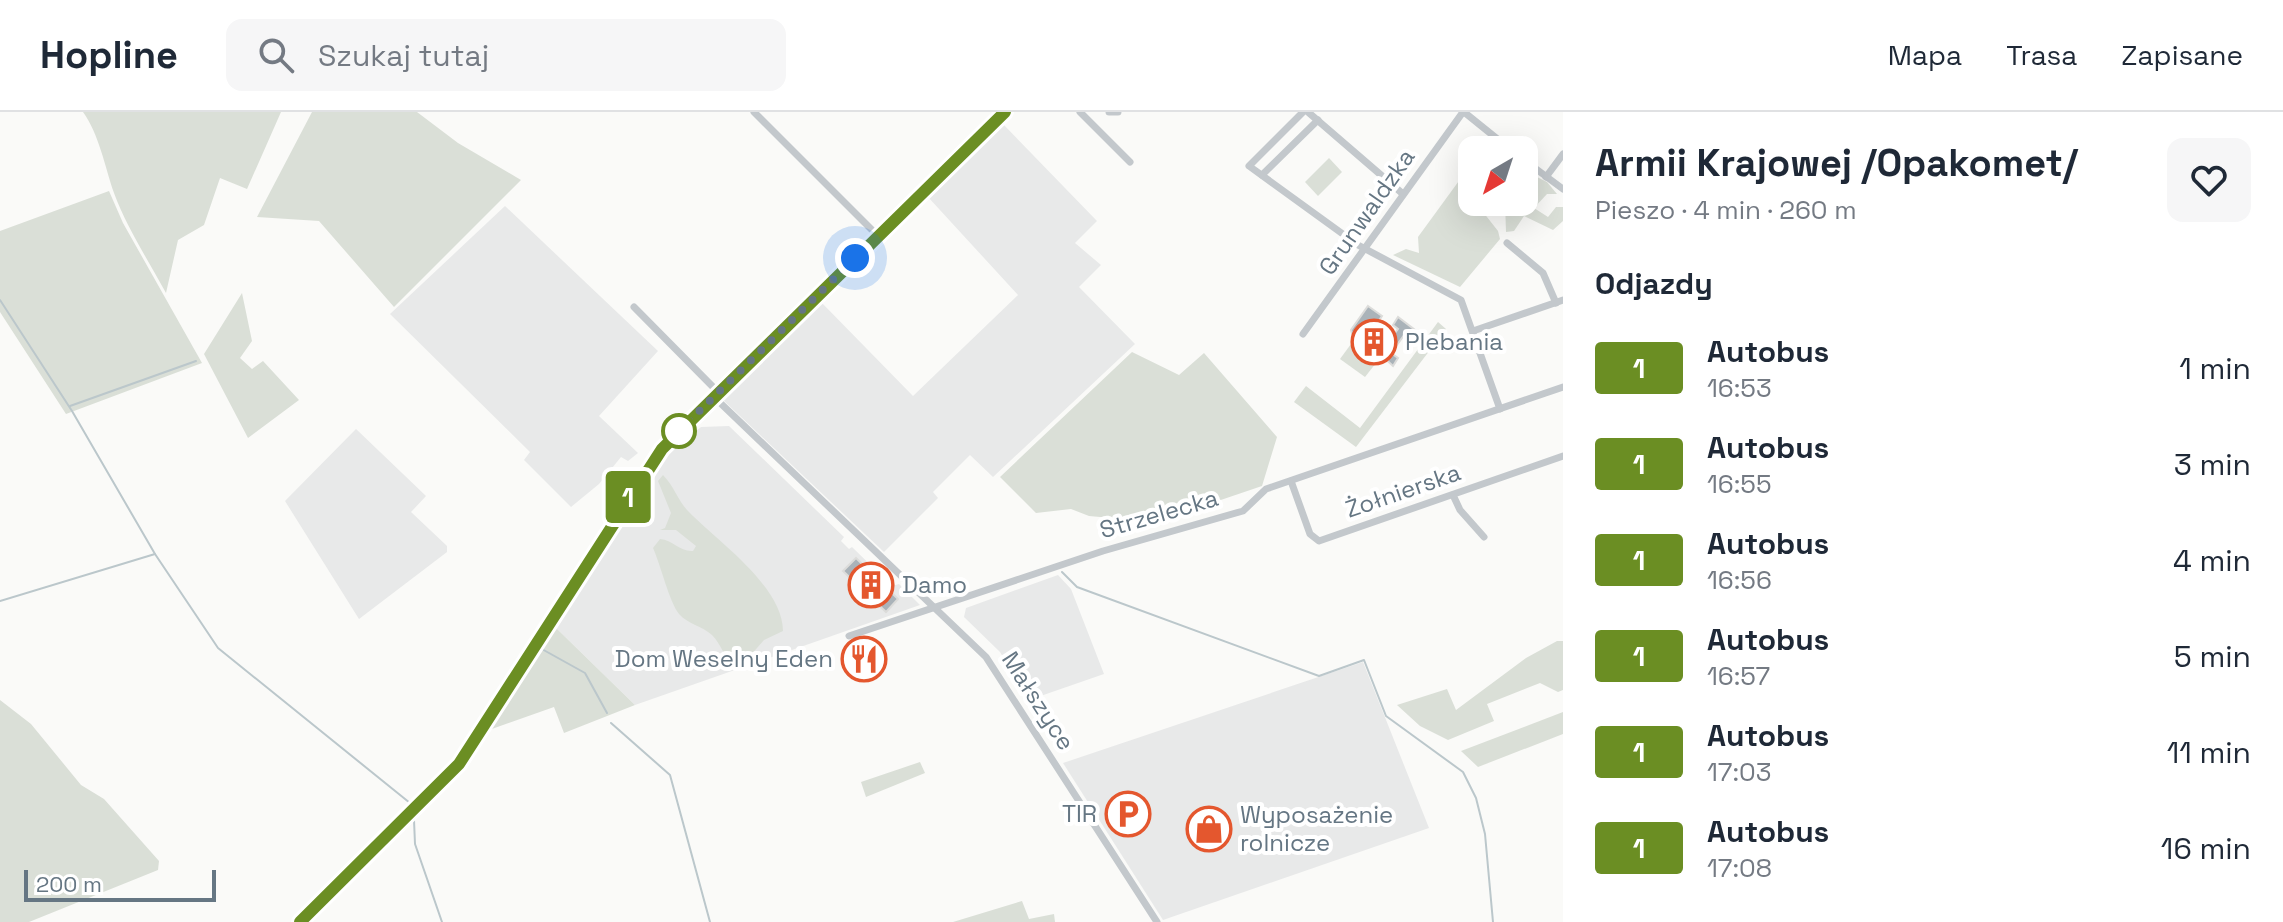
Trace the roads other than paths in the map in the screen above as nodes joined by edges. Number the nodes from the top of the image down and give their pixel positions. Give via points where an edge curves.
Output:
1 (754, 112) edge
2 (1005, 112) edge
3 (1080, 112) edge
4 (1109, 112) edge
5 (1118, 112) edge
6 (1305, 112) edge
7 (1463, 112) edge
8 (1318, 120) junction
9 (1493, 136) edge
10 (1563, 154) edge
11 (1130, 162) dead end
12 (1538, 171) edge
13 (1262, 175) junction
14 (1546, 177) junction
15 (1563, 189) edge
16 (1403, 194) junction
17 (878, 236) junction
18 (1507, 243) dead end
19 (1364, 248) junction
20 (1559, 302) edge
21 (634, 307) dead end
22 (1473, 331) junction
23 (1303, 334) dead end
24 (1563, 387) edge
25 (716, 395) junction
26 (1500, 409) junction
27 (1563, 456) edge
28 (1291, 481) junction
29 (1453, 495) junction
30 (1484, 537) dead end
31 (934, 607) junction
32 (849, 636) dead end
33 (300, 922) edge
34 (1157, 922) edge

1 - 17 street
2 - 17 street
3 - 11 street
4 - 5 street
6 - 8 street
6 - 13 street via 1249,166
7 - 9 street
7 - 16 street, Grunwaldzka
8 - 13 street
8 - 16 street
10 - 14 street
12 - 14 street
13 - 19 street
14 - 15 street
16 - 19 street, Grunwaldzka
17 - 25 street
18 - 20 street via 1543,273
19 - 22 street via 1461,300
19 - 23 street, Grunwaldzka
20 - 22 street
21 - 25 street, Małszyce
22 - 26 street
24 - 26 street, Strzelecka
25 - 31 street, Małszyce
25 - 33 street via 654,458 465,755
26 - 28 street, Strzelecka
27 - 29 street, Żołnierska
28 - 29 street, Żołnierska via 1310,534 1319,541
28 - 31 street, Strzelecka via 1266,489 1243,511 1139,539
29 - 30 street
31 - 32 street, Strzelecka
31 - 34 street, Małszyce via 994,667

